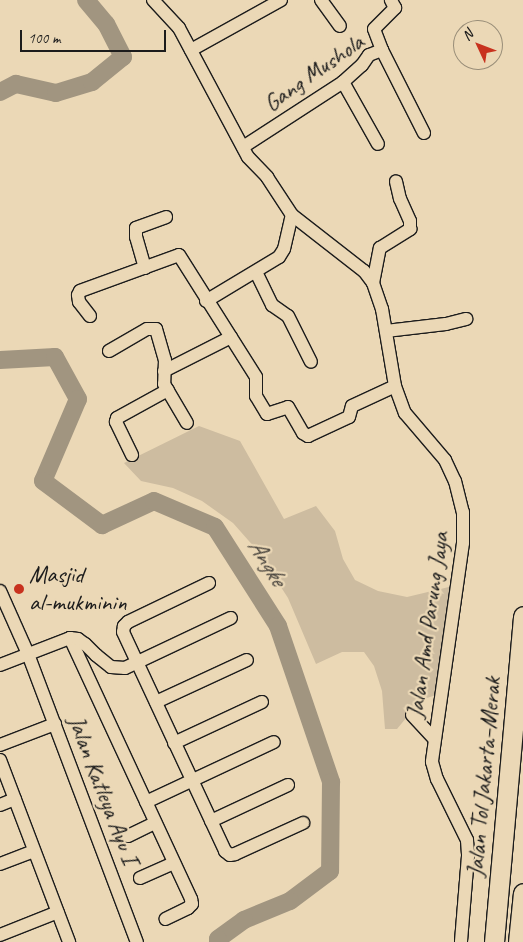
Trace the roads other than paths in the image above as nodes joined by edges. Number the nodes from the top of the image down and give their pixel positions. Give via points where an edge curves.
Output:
1 (152, 0) edge
2 (281, 0) edge
3 (321, 0) edge
4 (391, 0) edge
5 (340, 26) dead end
6 (191, 50) junction
7 (382, 50) junction
8 (343, 82) junction
9 (424, 133) dead end
10 (378, 144) dead end
11 (243, 147) junction
12 (396, 181) dead end
13 (292, 215) junction
14 (166, 217) dead end
15 (145, 268) junction
16 (256, 272) junction
17 (373, 283) junction
18 (206, 301) junction
19 (90, 316) dead end
20 (466, 319) dead end
21 (386, 331) junction
22 (231, 338) junction
23 (110, 351) dead end
24 (311, 362) dead end
25 (164, 371) junction
26 (395, 386) junction
27 (168, 390) junction
28 (187, 423) dead end
29 (132, 455) dead end
30 (209, 583) dead end
31 (0, 591) edge
32 (523, 616) edge
33 (231, 618) dead end
34 (70, 638) junction
35 (28, 654) junction
36 (247, 660) dead end
37 (137, 662) junction
38 (0, 665) edge
39 (156, 702) junction
40 (262, 702) dead end
41 (412, 715) dead end
42 (55, 724) junction
43 (434, 739) junction
44 (274, 742) dead end
45 (174, 743) junction
46 (0, 745) edge
47 (0, 760) edge
48 (192, 780) junction
49 (288, 785) dead end
50 (15, 799) junction
51 (146, 802) junction
52 (0, 805) edge
53 (211, 821) junction
54 (155, 823) junction
55 (303, 823) dead end
56 (128, 836) dead end
57 (34, 851) junction
58 (174, 862) junction
59 (0, 864) edge
60 (140, 878) dead end
61 (523, 893) edge
62 (58, 912) junction
63 (165, 919) dead end
64 (0, 935) edge
65 (69, 942) edge
66 (137, 942) edge
67 (461, 942) edge
68 (494, 942) edge
69 (518, 942) edge

1 - 6 street, Jalan Amd Parung Jaya via 179,28
2 - 6 street
3 - 5 street
4 - 7 street via 395,8 374,29
6 - 11 street, Jalan Amd Parung Jaya
7 - 8 street, Gang Mushola via 369,55
7 - 9 street, Gang Mushola
8 - 10 street
8 - 11 street, Gang Mushola
11 - 13 street, Jalan Amd Parung Jaya
12 - 17 street via 410,229 382,246
13 - 16 street via 282,253
13 - 17 street, Jalan Amd Parung Jaya via 364,272
14 - 15 street via 136,228
15 - 18 street via 181,256
15 - 19 street via 80,291 79,302
16 - 18 street
16 - 24 street via 272,305 288,316
17 - 21 street, Jalan Amd Parung Jaya
18 - 22 street
20 - 21 street
21 - 26 street, Jalan Amd Parung Jaya
22 - 25 street
22 - 26 street via 256,377 256,396 265,412 272,415 288,407 306,435 349,417 352,406
23 - 25 street via 134,335 154,328 165,360
25 - 27 street
26 - 43 street, Jalan Amd Parung Jaya via 411,422 450,468 463,512 460,574
27 - 28 street
27 - 29 street via 117,418
30 - 37 street via 124,626 123,632
31 - 35 street, Jalan Katleya Ayu I
32 - 68 highway, Jalan Tol Jakarta–Merak
33 - 37 street
34 - 35 street
34 - 37 street via 78,639 104,663 117,668
34 - 51 street
35 - 38 street
35 - 42 street, Jalan Katleya Ayu I
36 - 39 street
37 - 39 street
39 - 45 street
40 - 45 street
41 - 43 street
42 - 46 street
42 - 66 street, Jalan Katleya Ayu I
43 - 67 street, Jalan Amd Parung Jaya via 434,770 467,840
44 - 48 street
45 - 48 street
47 - 50 street
48 - 51 street
48 - 53 street
49 - 53 street
50 - 52 street
50 - 57 street
51 - 54 street
53 - 55 street via 224,851 230,855
54 - 56 street
54 - 58 street
57 - 59 street
57 - 62 street
58 - 60 street
58 - 63 street via 192,904
61 - 69 highway
62 - 64 street
62 - 65 street

